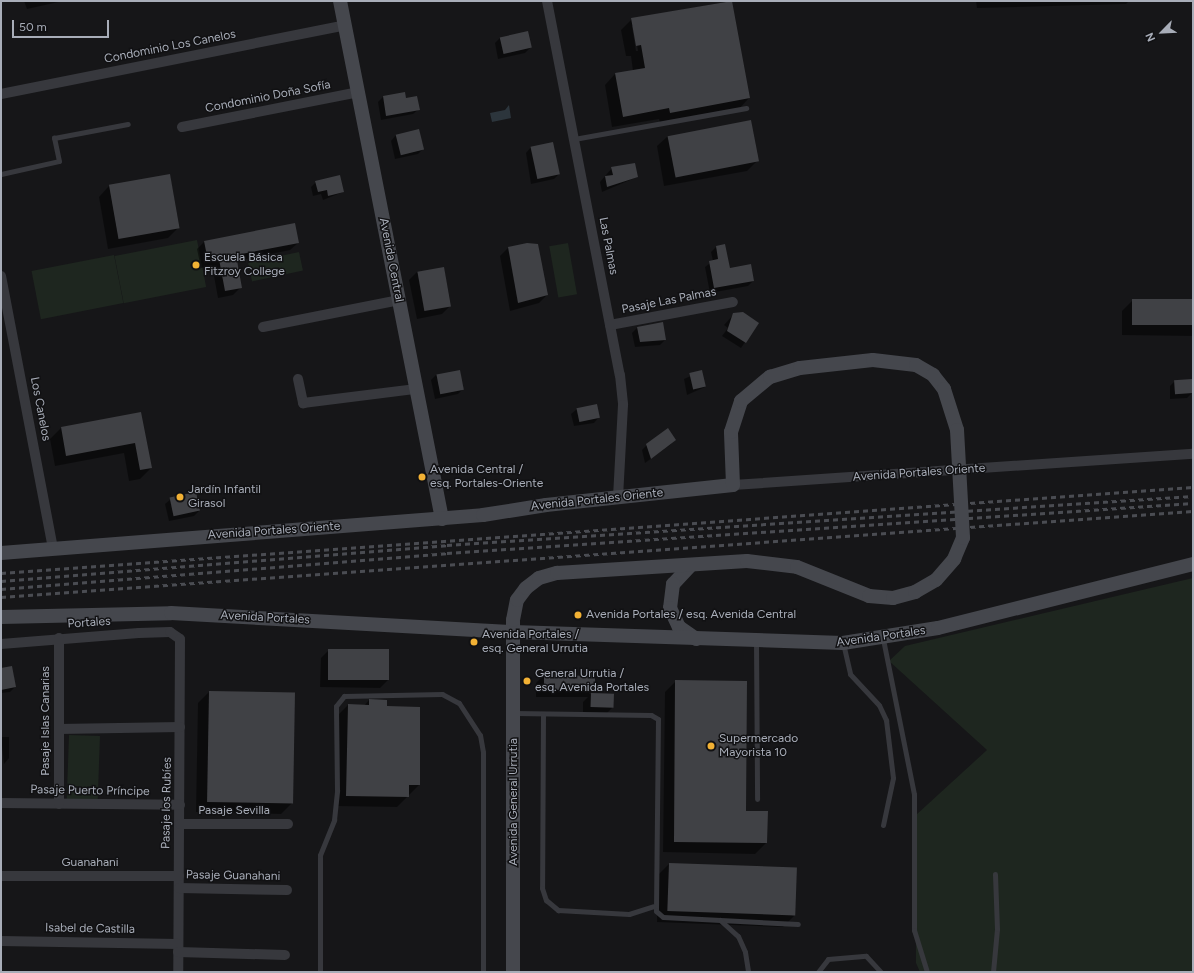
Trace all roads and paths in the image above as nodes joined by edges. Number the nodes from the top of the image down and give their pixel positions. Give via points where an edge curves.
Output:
1 (340, 1) edge
2 (547, 1) edge
3 (345, 25) junction
4 (358, 92) junction
5 (1, 94) edge
6 (746, 108) dead end
7 (128, 124) dead end
8 (182, 126) dead end
9 (574, 139) junction
10 (1, 174) edge
11 (1, 276) edge
12 (399, 300) junction
13 (732, 302) dead end
14 (610, 325) junction
15 (263, 327) dead end
16 (298, 379) dead end
17 (416, 389) junction
18 (1193, 454) edge
19 (732, 485) junction
20 (618, 498) junction
21 (442, 519) junction
22 (53, 548) junction
23 (1, 553) edge
24 (691, 564) junction
25 (1193, 564) edge
26 (1, 617) edge
27 (17, 617) junction
28 (1, 620) edge
29 (513, 632) junction
30 (178, 636) joint
31 (59, 638) junction
32 (883, 639) junction
33 (698, 640) junction
34 (756, 642) junction
35 (843, 643) junction
36 (1, 644) edge
37 (514, 714) junction
38 (543, 715) junction
39 (180, 727) junction
40 (59, 729) junction
41 (758, 799) dead end
42 (1, 803) edge
43 (59, 804) junction
44 (180, 805) junction
45 (180, 824) junction
46 (288, 824) dead end
47 (883, 825) dead end
48 (995, 874) dead end
49 (1, 876) edge
50 (179, 876) junction
51 (179, 888) junction
52 (287, 890) dead end
53 (654, 906) junction
54 (720, 920) junction
55 (798, 924) dead end
56 (1, 941) edge
57 (178, 948) junction
58 (285, 956) dead end
59 (320, 971) edge
60 (178, 972) edge
61 (483, 972) edge
62 (513, 972) edge
63 (748, 972) edge
64 (818, 972) edge
65 (881, 972) edge
66 (927, 972) edge
67 (993, 972) edge

1 - 3 street, Avenida Central
2 - 9 street, Las Palmas
3 - 4 street, Avenida Central
3 - 5 street, Condominio Los Canelos
4 - 8 street, Condominio Doña Sofía
4 - 12 street, Avenida Central
6 - 9 lane
7 - 10 lane via 54,138 59,161
9 - 14 street, Las Palmas
11 - 22 street, Los Canelos
12 - 15 street
12 - 17 street, Avenida Central
13 - 14 street, Pasaje Las Palmas
14 - 20 street, Las Palmas via 623,405
16 - 17 street via 303,403
17 - 21 street, Avenida Central
18 - 19 street, Avenida Portales Oriente
19 - 20 street, Avenida Portales Oriente
19 - 24 street, bridge via 730,443 736,411 755,387 790,370 873,360 916,365 933,375 944,389 957,430 963,538 954,559 936,580 915,592 893,598 869,596 824,575 779,564 747,561
20 - 21 street, Avenida Portales Oriente
21 - 22 street, Avenida Portales Oriente
22 - 23 street, Avenida Portales Oriente
24 - 29 street via 544,576 521,594
24 - 33 street via 673,584 670,608 679,627
25 - 32 street, Avenida Portales via 963,623
26 - 27 street, Avenida Portales
27 - 28 street, Avenida Portales
27 - 29 street, Avenida Portales via 171,613
29 - 33 street, Avenida Portales
29 - 37 street, Avenida General Urrutia
30 - 31 street, Portales via 170,632
30 - 39 street, Pasaje los Rubíes via 181,645
31 - 36 street, Portales
31 - 40 street, Pasaje Islas Canarias
32 - 35 street, Avenida Portales
32 - 66 lane via 914,794 914,930
33 - 34 street, Avenida Portales
34 - 35 street, Avenida Portales
34 - 41 lane
35 - 47 lane via 850,674 879,704 886,720 893,778
37 - 38 lane
37 - 62 street, Avenida General Urrutia
38 - 53 lane via 542,888 546,900 558,910 629,914
38 - 53 lane via 651,715 658,718
39 - 40 street
39 - 44 street, Pasaje los Rubíes
40 - 43 street, Pasaje Islas Canarias
42 - 43 street, Pasaje Puerto Príncipe
43 - 44 street, Pasaje Puerto Príncipe
44 - 45 street, Pasaje los Rubíes
45 - 46 street, Pasaje Sevilla
45 - 50 street, Pasaje los Rubíes
48 - 67 lane via 997,929
49 - 50 street, Guanahani
50 - 51 street, Pasaje los Rubíes
51 - 52 street, Pasaje Guanahani
51 - 57 street, Pasaje los Rubíes
53 - 54 lane via 663,917
54 - 55 lane
54 - 63 lane via 738,936 746,952
56 - 57 street, Isabel de Castilla
57 - 58 street, Isabel de Castilla
57 - 60 street, Pasaje los Rubíes
59 - 61 lane via 320,855 334,820 337,790 336,706 344,696 442,694 459,703 480,735 483,752
64 - 65 lane via 828,959 866,956

